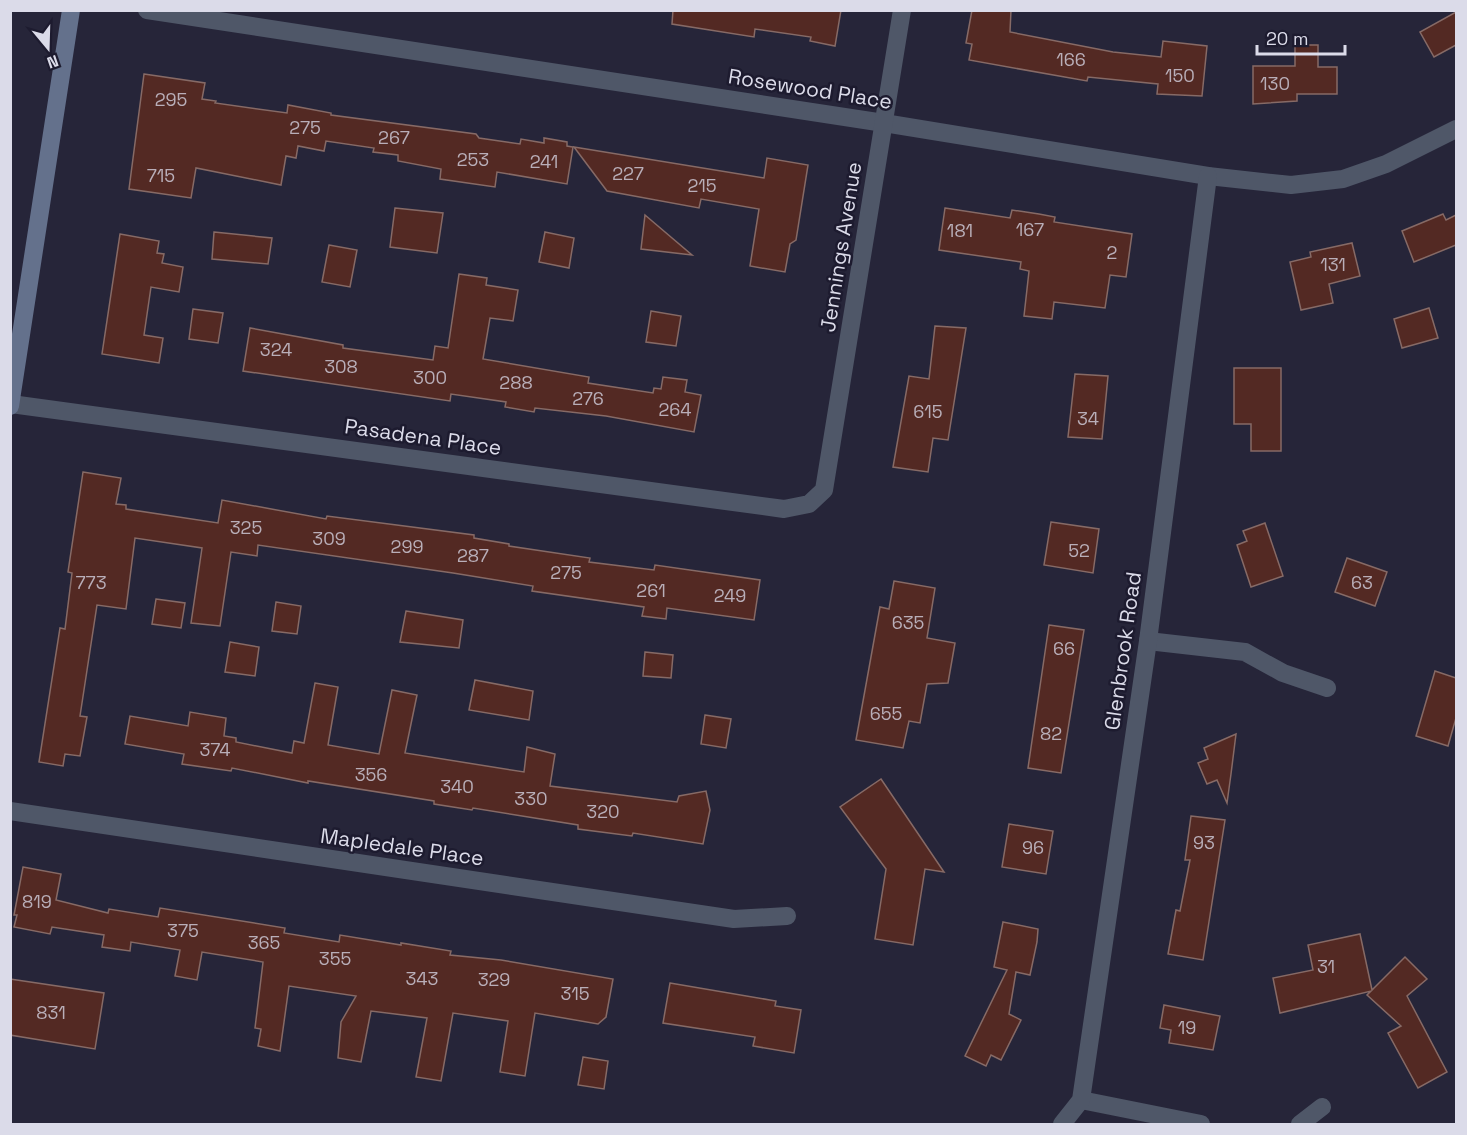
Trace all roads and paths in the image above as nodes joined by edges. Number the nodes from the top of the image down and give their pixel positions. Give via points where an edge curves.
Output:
1 (71, 10) edge
2 (147, 10) edge
3 (902, 10) edge
4 (884, 123) junction
5 (1456, 129) edge
6 (1208, 176) junction
7 (11, 405) edge
8 (824, 490) joint
9 (1148, 641) junction
10 (1327, 688) dead end
11 (10, 811) edge
12 (787, 916) dead end
13 (1081, 1100) junction
14 (1322, 1107) dead end
15 (1062, 1125) edge
16 (1201, 1125) edge
17 (1300, 1125) edge

1 - 7 main road
2 - 4 street, Rosewood Place
3 - 4 street, Jennings Avenue
4 - 6 street, Rosewood Place
4 - 8 street, Jennings Avenue
5 - 6 street, Rosewood Place via 1386,164 1343,178 1291,185
6 - 9 street, Glenbrook Road
7 - 8 street, Pasadena Place via 784,509 809,504
9 - 10 street via 1245,652 1283,674
9 - 13 street, Glenbrook Road
11 - 12 street, Mapledale Place via 734,919
13 - 15 street, Glenbrook Road
13 - 16 street
14 - 17 street

